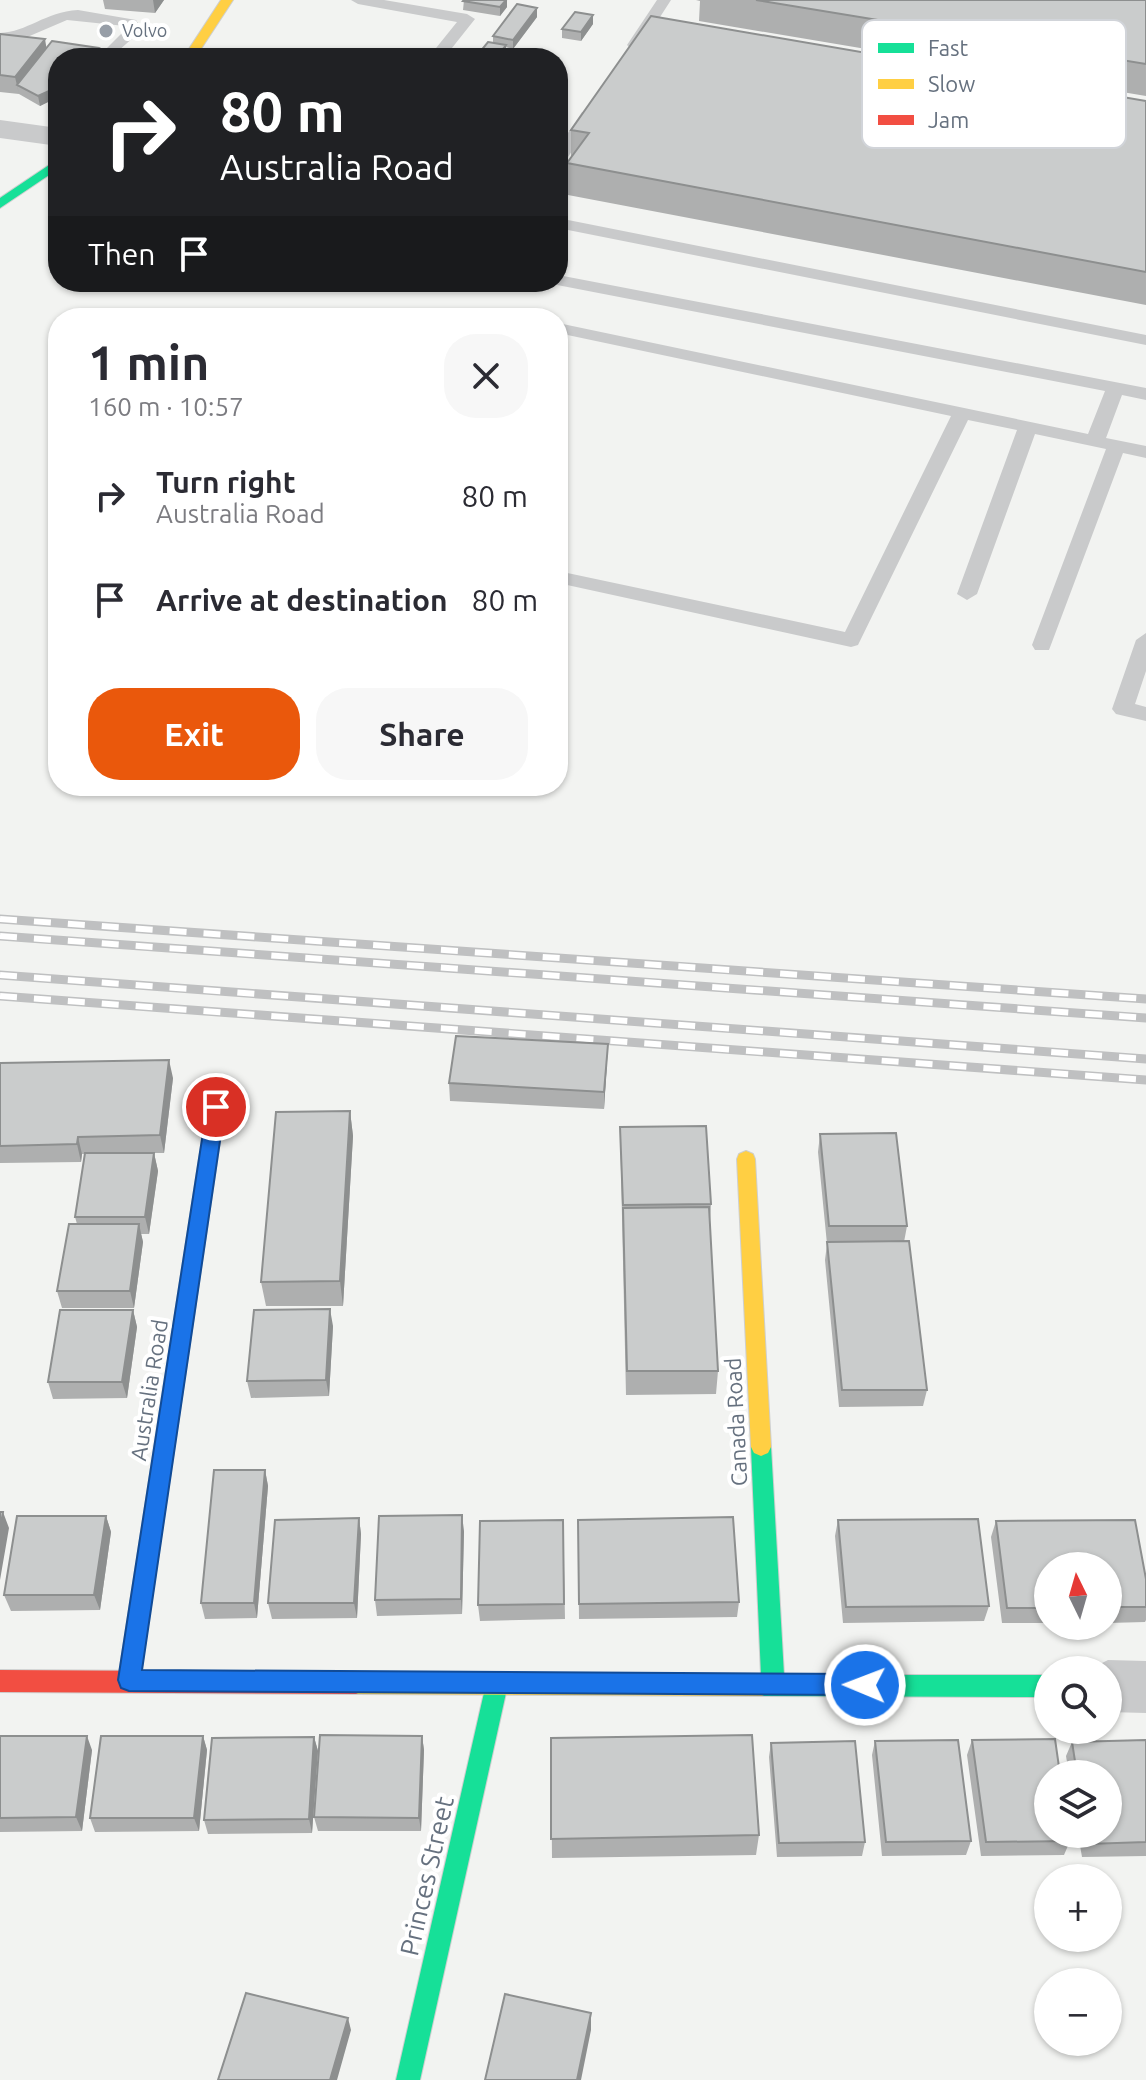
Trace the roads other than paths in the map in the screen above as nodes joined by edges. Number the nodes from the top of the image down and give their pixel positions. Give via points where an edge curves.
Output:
1 (227, 0) edge
2 (358, 0) edge
3 (664, 0) edge
4 (0, 38) edge
5 (115, 48) edge
6 (197, 48) edge
7 (444, 48) edge
8 (626, 58) edge
9 (600, 96) edge
10 (0, 129) edge
11 (48, 136) edge
12 (568, 145) edge
13 (48, 172) edge
14 (0, 204) edge
15 (568, 225) edge
16 (568, 282) edge
17 (568, 330) edge
18 (1146, 340) edge
19 (1115, 388) junction
20 (1146, 394) edge
21 (962, 413) junction
22 (1028, 427) junction
23 (1095, 441) junction
24 (1117, 445) junction
25 (1146, 452) edge
26 (568, 579) edge
27 (967, 594) dead end
28 (1146, 640) edge
29 (1042, 645) dead end
30 (1146, 714) edge
31 (216, 1107) dead end
32 (746, 1159) dead end
33 (129, 1680) junction
34 (0, 1681) edge
35 (497, 1684) junction
36 (773, 1684) junction
37 (1034, 1686) edge
38 (1122, 1686) edge
39 (1146, 1687) edge
40 (408, 2080) edge

1 - 6 street
2 - 7 lane via 467,19
3 - 8 lane via 650,34
4 - 5 lane via 20,37 46,20 67,16 131,23 134,30
9 - 12 lane
10 - 11 street
13 - 14 street
15 - 18 lane
16 - 19 lane
17 - 21 lane
19 - 20 lane
19 - 23 lane
21 - 22 lane
21 - 26 lane via 851,640
22 - 23 lane
22 - 27 lane
23 - 24 lane
24 - 25 lane
24 - 29 lane
28 - 30 lane via 1123,709
31 - 33 street, Australia Road
32 - 36 street, Canada Road
33 - 34 street
33 - 35 street
35 - 36 street
35 - 40 street, Princes Street
36 - 37 street
38 - 39 street

